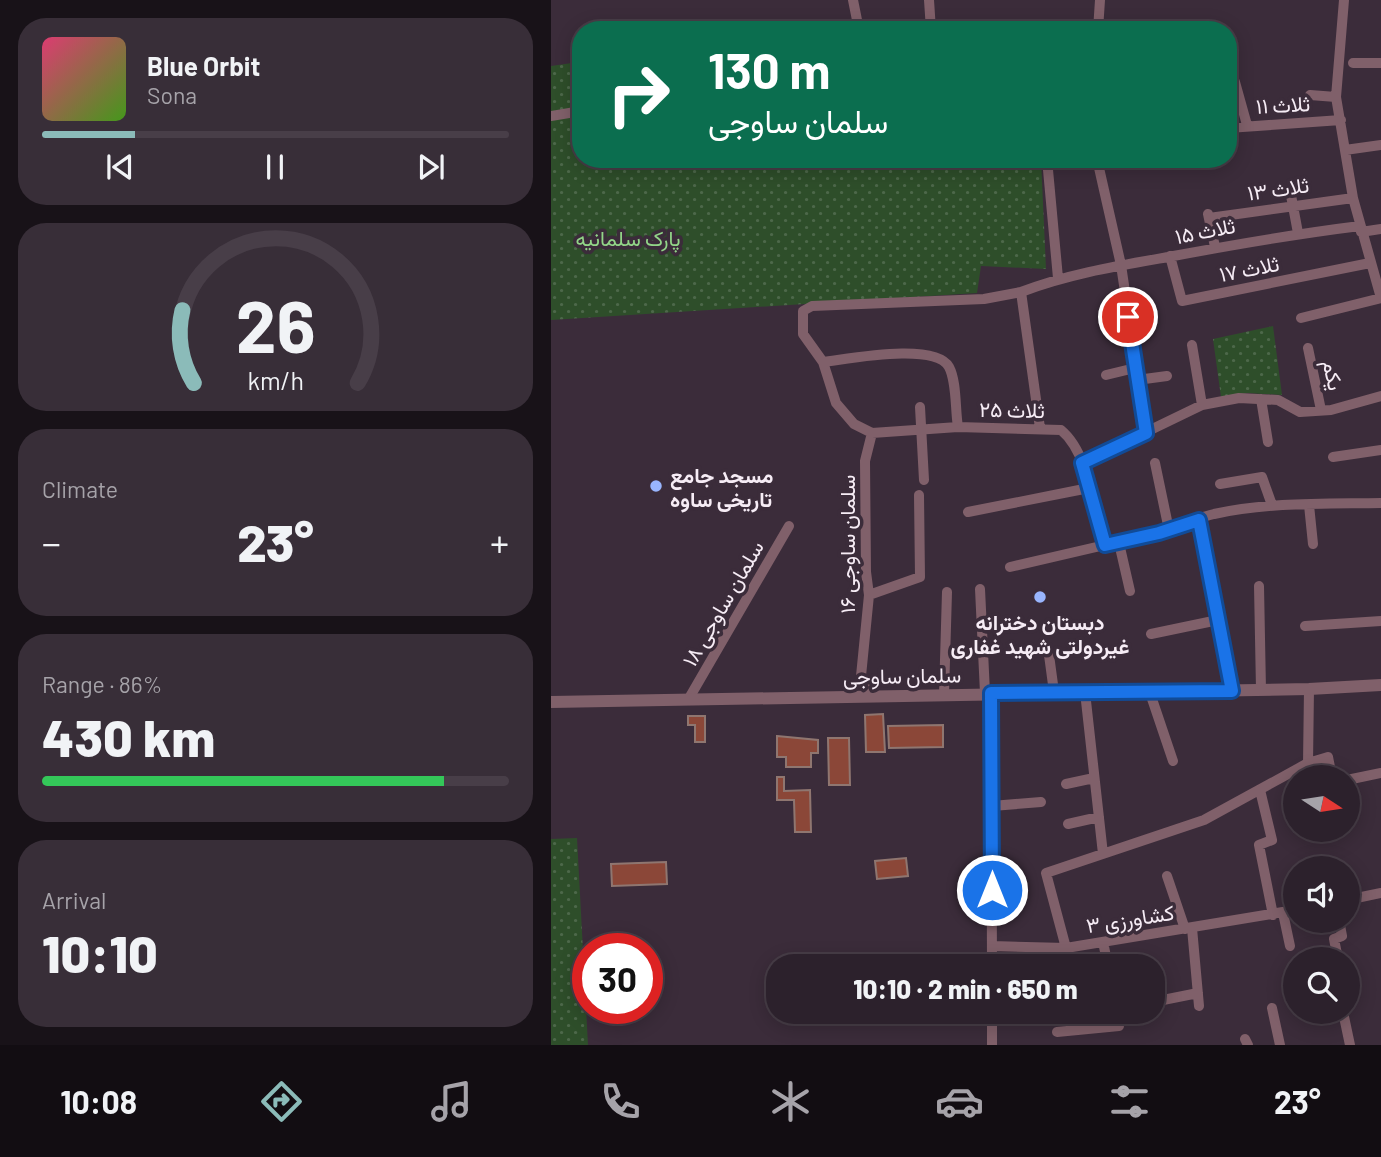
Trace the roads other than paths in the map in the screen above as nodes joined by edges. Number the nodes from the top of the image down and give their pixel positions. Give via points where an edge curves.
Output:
1 (853, 0) edge
2 (929, 0) edge
3 (1100, 0) edge
4 (1344, 0) edge
5 (857, 21) edge
6 (930, 21) edge
7 (1099, 21) edge
8 (1353, 63) dead end
9 (1381, 63) edge
10 (1237, 89) edge
11 (1310, 95) dead end
12 (1336, 97) junction
13 (572, 112) edge
14 (551, 116) edge
15 (1341, 120) junction
16 (1247, 125) junction
17 (1237, 127) edge
18 (1381, 145) edge
19 (1345, 150) junction
20 (1048, 168) edge
21 (1099, 168) edge
22 (1290, 190) dead end
23 (1353, 198) junction
24 (1293, 205) junction
25 (1361, 229) junction
26 (1381, 229) edge
27 (1298, 233) junction
28 (1215, 247) junction
29 (1170, 256) junction
30 (1370, 263) junction
31 (1121, 265) junction
32 (1058, 278) junction
33 (1021, 292) junction
34 (1381, 298) edge
35 (1301, 318) dead end
36 (1192, 345) dead end
37 (1308, 348) dead end
38 (823, 362) junction
39 (1135, 368) junction
40 (1106, 375) dead end
41 (1167, 376) dead end
42 (1137, 380) junction
43 (1381, 396) edge
44 (1261, 399) junction
45 (1202, 405) junction
46 (920, 407) dead end
47 (1321, 410) junction
48 (958, 427) junction
49 (1040, 428) junction
50 (922, 430) junction
51 (872, 433) junction
52 (1146, 433) junction
53 (1268, 442) dead end
54 (1381, 450) edge
55 (1333, 457) dead end
56 (1082, 463) junction
57 (1155, 463) dead end
58 (924, 480) dead end
59 (1220, 484) dead end
60 (1089, 488) junction
61 (919, 495) dead end
62 (1381, 503) edge
63 (1272, 505) junction
64 (1309, 505) junction
65 (968, 512) dead end
66 (1199, 520) junction
67 (789, 526) dead end
68 (1169, 530) junction
69 (1119, 543) junction
70 (1313, 544) dead end
71 (1105, 545) junction
72 (1010, 567) dead end
73 (1259, 586) dead end
74 (980, 589) dead end
75 (1130, 591) dead end
76 (947, 592) dead end
77 (869, 595) junction
78 (1217, 615) junction
79 (1381, 621) edge
80 (1305, 626) dead end
81 (1151, 634) dead end
82 (1049, 654) dead end
83 (1381, 685) edge
84 (1309, 689) junction
85 (1261, 690) junction
86 (1149, 691) junction
87 (1232, 691) junction
88 (1054, 692) junction
89 (1085, 692) junction
90 (988, 693) junction
91 (944, 694) junction
92 (871, 695) junction
93 (688, 700) junction
94 (551, 702) edge
95 (1173, 761) dead end
96 (1308, 763) junction
97 (1330, 765) edge
98 (1381, 773) edge
99 (1360, 777) edge
100 (1094, 778) junction
101 (1066, 784) dead end
102 (1260, 790) junction
103 (1041, 802) dead end
104 (991, 806) junction
105 (1099, 817) junction
106 (1068, 824) dead end
107 (1103, 854) junction
108 (1166, 876) dead end
109 (1381, 893) edge
110 (1360, 897) edge
111 (1283, 913) edge
112 (1278, 914) junction
113 (1188, 928) junction
114 (1341, 933) edge
115 (1103, 942) junction
116 (992, 946) junction
117 (1290, 946) dead end
118 (1336, 947) edge
119 (1063, 948) junction
120 (992, 954) edge
121 (1062, 954) edge
122 (1106, 954) edge
123 (1198, 993) junction
124 (1165, 1000) edge
125 (1199, 1006) dead end
126 (1272, 1008) dead end
127 (992, 1024) edge
128 (1119, 1024) edge
129 (1346, 1024) edge
130 (1057, 1032) dead end
131 (992, 1045) edge
132 (1280, 1045) edge
133 (1350, 1045) edge

1 - 5 street
2 - 6 street
3 - 7 street
4 - 12 street
8 - 9 street
10 - 16 street
11 - 12 street
12 - 15 street
13 - 14 street
15 - 16 street, ثلاث ۱۱
15 - 19 street
16 - 17 street, ثلاث ۱۱
18 - 19 street
19 - 23 street
20 - 32 street
21 - 31 street
22 - 24 street
23 - 24 street, ثلاث ۱۳
23 - 25 street
24 - 27 street
24 - 28 street, ثلاث ۱۳ via 1209,216
25 - 26 street, ثلاث ۱۵
25 - 27 street, ثلاث ۱۵
25 - 30 street
27 - 28 street, ثلاث ۱۵
28 - 29 street, ثلاث ۱۵
29 - 30 street, ثلاث ۱۷ via 1182,301
29 - 31 street, ثلاث ۱۵
30 - 34 street
31 - 32 street, ثلاث ۱۵
31 - 39 street
32 - 33 street, ثلاث ۱۵
33 - 38 street, ثلاث ۱۵ via 984,299 812,306 804,311 803,334
33 - 49 street
34 - 35 street
36 - 45 street
37 - 47 street, یکم
38 - 48 street, ثلاث ۲۵ via 922,352 942,358 950,369
38 - 51 street via 841,411
39 - 40 street
39 - 42 street
41 - 42 street
42 - 52 street
43 - 47 street
44 - 45 street
44 - 47 street via 1278,400 1300,412
44 - 53 street
45 - 52 street
46 - 50 street
48 - 49 street, ثلاث ۲۵
48 - 50 street
49 - 56 street, ثلاث ۲۵ via 1061,430 1074,440
50 - 51 street
50 - 58 street
51 - 77 street, سلمان ساوجی ۱۶ via 865,461
52 - 56 street
54 - 55 street
56 - 60 street, ثلاث ۲۵
57 - 68 street
59 - 63 street via 1262,477
60 - 65 street
60 - 71 street, ثلاث ۲۵
61 - 77 street via 920,577
62 - 64 street
63 - 64 street
63 - 66 street
64 - 70 street
66 - 68 street
66 - 78 street
67 - 93 street, سلمان ساوجی ۱۸
68 - 69 street
69 - 71 street
69 - 75 street
71 - 72 street
73 - 85 street
74 - 90 street
76 - 91 street
77 - 92 street, سلمان ساوجی ۱۶ via 861,676
78 - 81 street
78 - 87 street
79 - 80 street
82 - 88 street
83 - 84 street, سلمان ساوجی
84 - 85 street, سلمان ساوجی
84 - 96 street
85 - 87 street, سلمان ساوجی
86 - 87 street, سلمان ساوجی
86 - 89 street, سلمان ساوجی
86 - 95 street
88 - 89 street, سلمان ساوجی
88 - 90 street, سلمان ساوجی
89 - 100 street
90 - 91 street, سلمان ساوجی
90 - 104 street
91 - 92 street, سلمان ساوجی
92 - 93 street, سلمان ساوجی
93 - 94 street, سلمان ساوجی
96 - 97 street via 1328,757
96 - 102 street
98 - 99 street
100 - 101 street
100 - 105 street
102 - 107 street via 1204,820
102 - 112 street via 1272,840 1259,845
103 - 104 street
104 - 116 street
105 - 106 street
105 - 107 street
107 - 119 street via 1046,873
108 - 113 street
109 - 110 street
111 - 112 street, کشاورزی ۳
112 - 113 street, کشاورزی ۳
112 - 117 street
113 - 115 street, کشاورزی ۳
113 - 123 street
114 - 118 street via 1334,939
115 - 119 street, کشاورزی ۳
115 - 122 street
116 - 119 street, کشاورزی ۳
116 - 120 street
119 - 121 street
123 - 124 street
123 - 125 street
126 - 132 street
127 - 131 street
128 - 130 street
129 - 133 street

